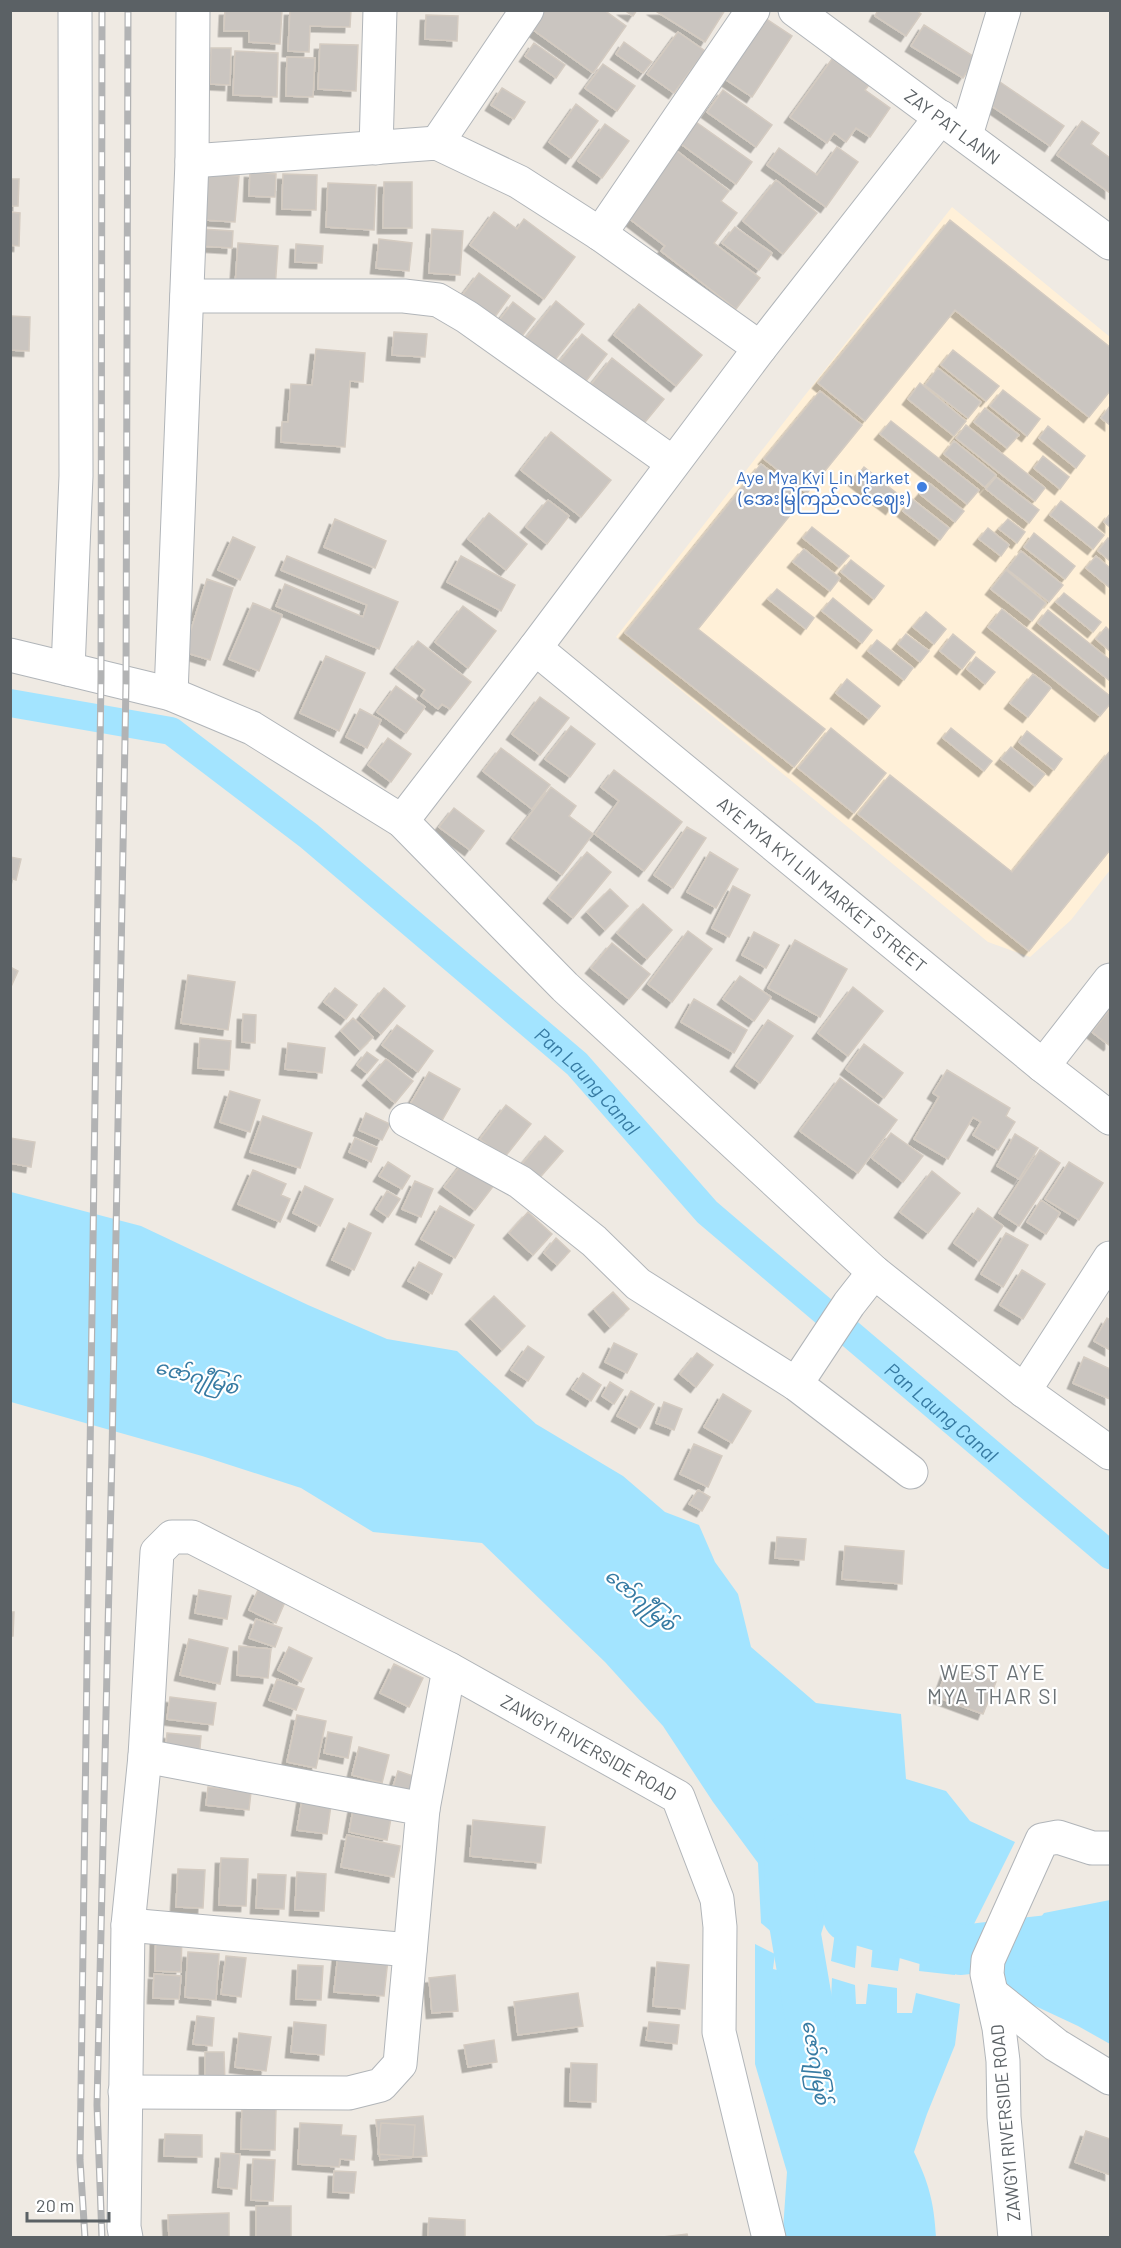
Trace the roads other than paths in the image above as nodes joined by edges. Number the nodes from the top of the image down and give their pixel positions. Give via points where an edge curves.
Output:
1 (75, 10) edge
2 (193, 10) edge
3 (380, 10) edge
4 (527, 10) edge
5 (753, 10) edge
6 (795, 10) edge
7 (1004, 10) edge
8 (953, 126) junction
9 (437, 143) junction
10 (376, 148) junction
11 (192, 161) junction
12 (600, 234) junction
13 (1110, 243) edge
14 (187, 296) junction
15 (760, 348) junction
16 (673, 463) junction
17 (535, 648) junction
18 (10, 656) edge
19 (68, 669) junction
20 (171, 694) junction
21 (402, 821) junction
22 (1110, 980) edge
23 (1043, 1065) junction
24 (1110, 1118) edge
25 (406, 1120) dead end
26 (1110, 1258) edge
27 (874, 1272) junction
28 (796, 1384) junction
29 (1024, 1391) junction
30 (1110, 1453) edge
31 (911, 1472) dead end
32 (449, 1669) junction
33 (145, 1756) junction
34 (423, 1809) junction
35 (1110, 1848) edge
36 (128, 1925) junction
37 (410, 1950) junction
38 (992, 1994) junction
39 (1110, 2078) edge
40 (125, 2092) junction
41 (126, 2238) edge
42 (769, 2238) edge
43 (1015, 2238) edge

1 - 19 street via 75,476
2 - 11 street
3 - 10 street
4 - 9 street
5 - 12 street
6 - 8 street, ZAY PAT LANN
7 - 8 street
8 - 13 street, ZAY PAT LANN
8 - 15 street
9 - 10 street
9 - 12 street via 519,182
10 - 11 street
11 - 14 street
12 - 15 street
14 - 16 street via 404,296 438,300
14 - 20 street
15 - 16 street
16 - 17 street
17 - 21 street
17 - 23 street, AYE MYA KYI LIN MARKET STREET
18 - 19 street
19 - 20 street
20 - 21 street via 252,728
21 - 27 street via 565,987
22 - 23 street
23 - 24 street, AYE MYA KYI LIN MARKET STREET
25 - 28 street via 520,1182 594,1241 639,1284
26 - 29 street
27 - 28 street
27 - 29 street
28 - 31 street
29 - 30 street
32 - 33 street, ZAWGYI RIVERSIDE ROAD via 192,1537 172,1537 157,1552
32 - 34 street
32 - 42 street, ZAWGYI RIVERSIDE ROAD via 678,1797 717,1899 719,2032
33 - 34 street
33 - 36 street
34 - 37 street
35 - 38 street, ZAWGYI RIVERSIDE ROAD via 1092,1848 1058,1837 1042,1840 988,1960
36 - 37 street
36 - 40 street
37 - 40 street via 400,2064 381,2085 349,2093
38 - 39 street via 1056,2045
38 - 43 street, ZAWGYI RIVERSIDE ROAD via 1003,2061
40 - 41 street

